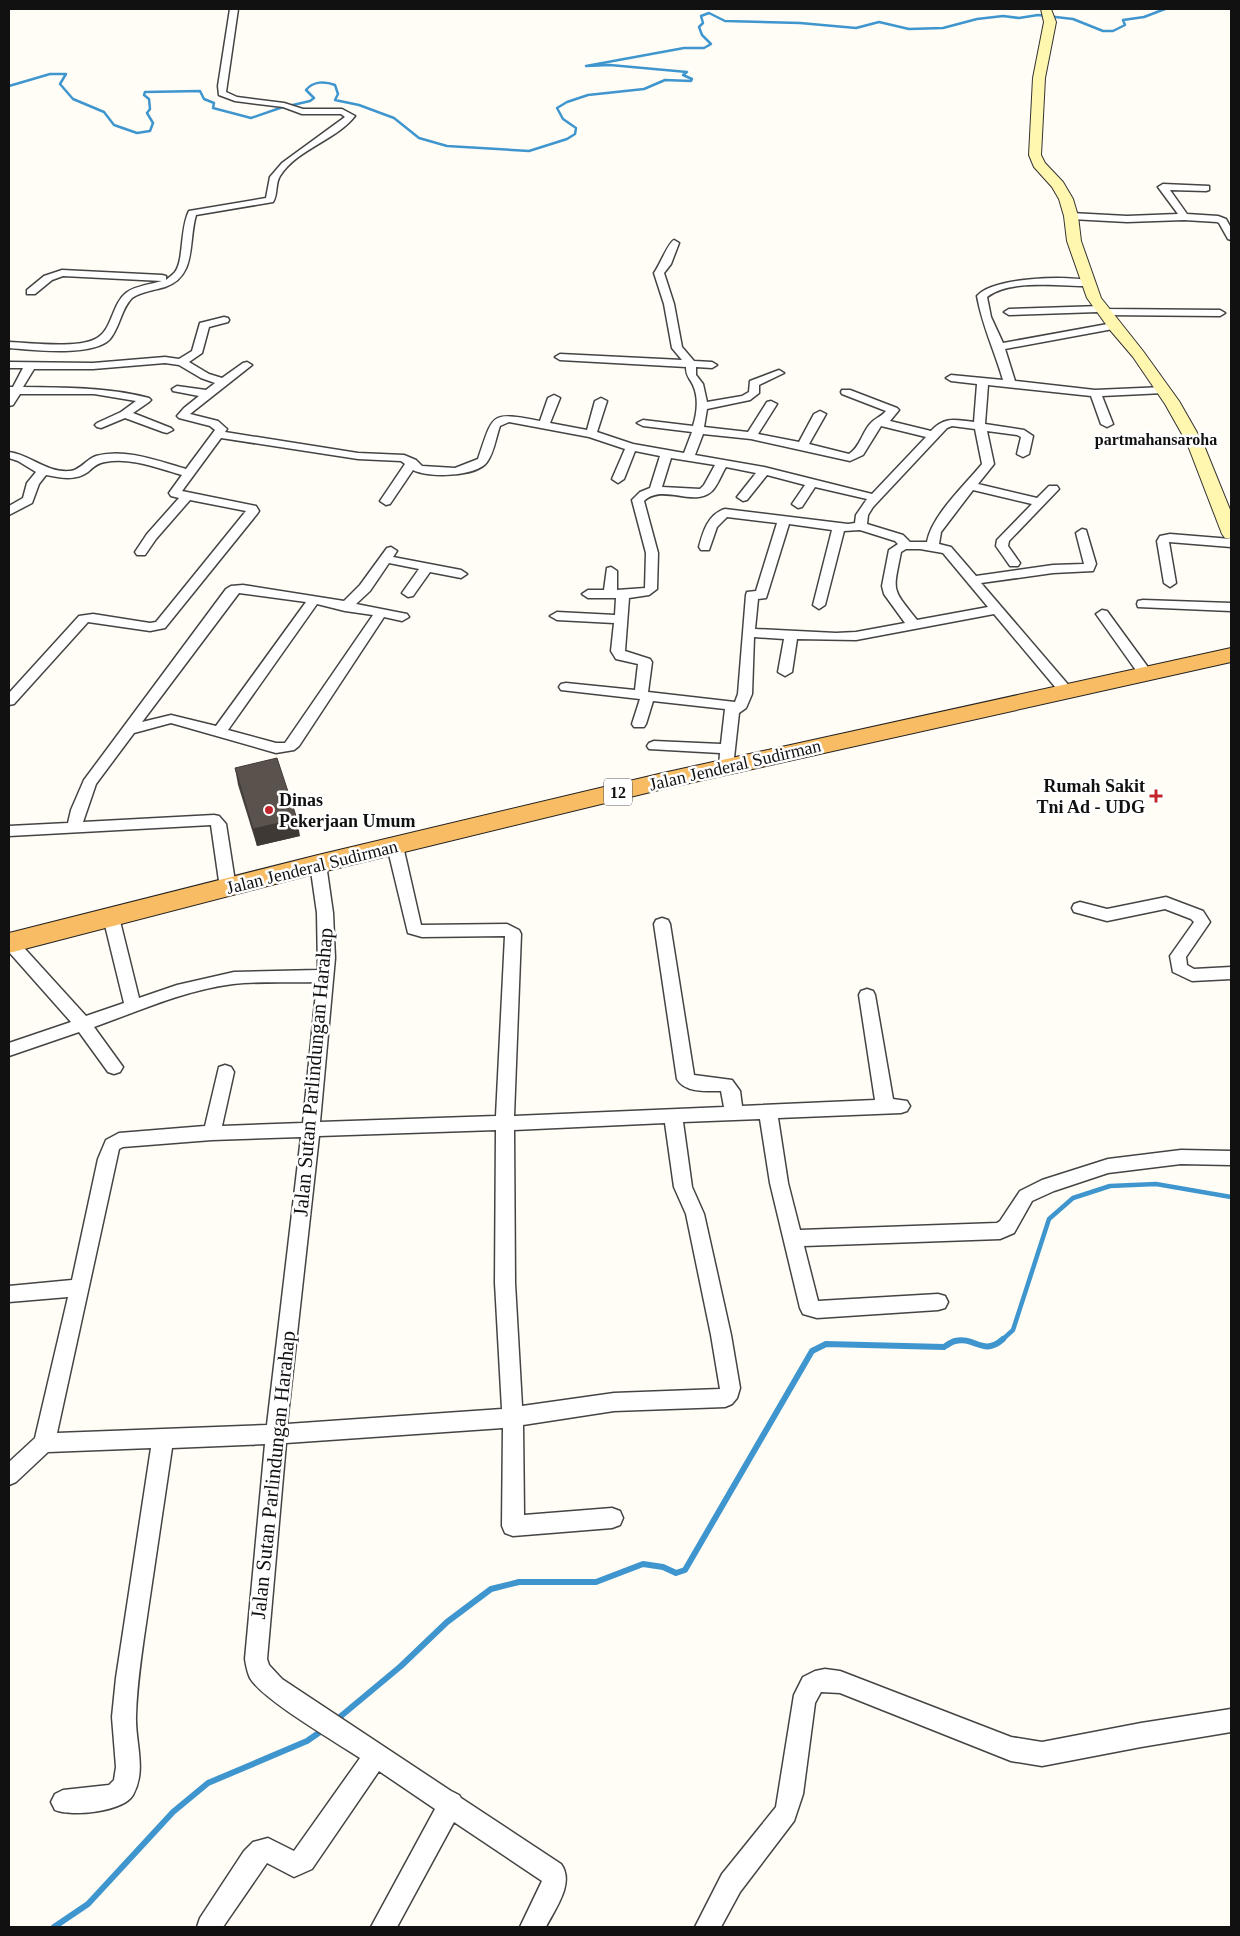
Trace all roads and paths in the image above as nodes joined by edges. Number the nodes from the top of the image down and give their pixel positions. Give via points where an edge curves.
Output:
1 (234, 9) edge
2 (1048, 14) edge
3 (1206, 188) dead end
4 (1071, 216) junction
5 (1184, 217) junction
6 (1231, 237) edge
7 (674, 243) dead end
8 (174, 279) junction
9 (1088, 283) junction
10 (32, 292) dead end
11 (1102, 310) junction
12 (1009, 312) dead end
13 (1220, 312) dead end
14 (224, 320) dead end
15 (1113, 326) junction
16 (9, 345) edge
17 (999, 347) junction
18 (560, 357) dead end
19 (181, 362) junction
20 (691, 364) junction
21 (9, 365) edge
22 (248, 365) dead end
23 (712, 365) dead end
24 (30, 366) junction
25 (779, 373) dead end
26 (951, 378) dead end
27 (983, 381) junction
28 (223, 382) junction
29 (1010, 384) junction
30 (177, 389) dead end
31 (12, 390) edge
32 (1164, 390) junction
33 (846, 392) dead end
34 (1095, 393) junction
35 (207, 394) junction
36 (554, 398) dead end
37 (601, 402) dead end
38 (9, 403) edge
39 (771, 404) dead end
40 (701, 406) junction
41 (125, 414) junction
42 (820, 414) dead end
43 (883, 422) junction
44 (643, 424) dead end
45 (1106, 424) dead end
46 (101, 425) dead end
47 (544, 425) junction
48 (980, 427) junction
49 (699, 429) junction
50 (167, 430) dead end
51 (219, 434) junction
52 (592, 434) junction
53 (933, 435) junction
54 (751, 436) junction
55 (802, 446) junction
56 (631, 447) junction
57 (667, 453) junction
58 (1022, 454) dead end
59 (9, 455) edge
60 (689, 456) junction
61 (412, 462) junction
62 (722, 463) junction
63 (44, 470) junction
64 (764, 471) junction
65 (190, 474) junction
66 (618, 479) dead end
67 (812, 482) junction
68 (971, 486) junction
69 (1053, 489) dead end
70 (655, 491) junction
71 (187, 496) junction
72 (743, 497) dead end
73 (876, 498) junction
74 (386, 501) dead end
75 (1039, 502) junction
76 (798, 504) dead end
77 (9, 512) edge
78 (784, 521) junction
79 (861, 526) junction
80 (839, 527) junction
81 (1082, 533) dead end
82 (1231, 534) edge
83 (1231, 543) edge
84 (906, 545) junction
85 (705, 547) dead end
86 (932, 547) junction
87 (141, 552) dead end
88 (388, 555) joint
89 (1014, 563) dead end
90 (427, 567) junction
91 (611, 571) dead end
92 (461, 574) dead end
93 (972, 580) junction
94 (1170, 583) dead end
95 (408, 593) dead end
96 (588, 594) dead end
97 (610, 594) junction
98 (624, 594) junction
99 (314, 599) junction
100 (1143, 604) dead end
101 (819, 605) dead end
102 (345, 607) junction
103 (1231, 608) edge
104 (997, 609) junction
105 (380, 614) junction
106 (1102, 614) dead end
107 (557, 616) dead end
108 (402, 617) dead end
109 (621, 619) junction
110 (914, 625) junction
111 (748, 632) junction
112 (791, 634) junction
113 (1231, 655) edge
114 (785, 672) dead end
115 (1145, 673) junction
116 (566, 687) dead end
117 (1066, 691) junction
118 (644, 695) junction
119 (9, 701) edge
120 (732, 711) junction
121 (639, 724) dead end
122 (128, 730) junction
123 (219, 732) junction
124 (654, 746) dead end
125 (726, 758) junction
126 (74, 827) junction
127 (9, 831) edge
128 (395, 846) junction
129 (318, 864) junction
130 (228, 888) junction
131 (1080, 908) dead end
132 (110, 918) junction
133 (662, 924) dead end
134 (9, 943) edge
135 (1231, 973) edge
136 (325, 976) junction
137 (867, 996) dead end
138 (133, 1006) junction
139 (82, 1023) junction
140 (9, 1050) edge
141 (114, 1067) dead end
142 (225, 1072) dead end
143 (768, 1111) junction
144 (734, 1113) junction
145 (673, 1116) junction
146 (505, 1123) junction
147 (311, 1129) junction
148 (212, 1133) junction
149 (1231, 1158) edge
150 (794, 1238) junction
151 (80, 1288) junction
152 (9, 1294) edge
153 (938, 1302) dead end
154 (513, 1418) junction
155 (276, 1434) junction
156 (163, 1438) junction
157 (44, 1443) junction
158 (9, 1475) edge
159 (612, 1518) dead end
160 (1231, 1721) edge
161 (348, 1738) joint
162 (376, 1756) junction
163 (63, 1802) dead end
164 (451, 1804) junction
165 (210, 1927) edge
166 (383, 1927) edge
167 (533, 1927) edge
168 (707, 1927) edge

1 - 8 street via 222,93 235,99 299,110 342,112 351,116 282,169 272,184 270,200 199,210 191,214 184,265
2 - 4 main road via 1039,78 1035,155 1058,185
3 - 5 street via 1163,187
4 - 5 street via 1127,219
4 - 9 main road via 1074,241
5 - 6 street via 1222,220
7 - 20 street via 666,264 659,272 677,348
8 - 10 street via 62,273 48,278
8 - 16 street via 131,294 106,337 99,343 88,346
9 - 11 main road
9 - 17 street via 1004,285 985,293 982,300 986,317
11 - 12 street
11 - 13 street
11 - 15 main road
14 - 19 street via 204,325 197,353
15 - 17 street
15 - 32 main road
17 - 29 street
18 - 20 street
19 - 24 street
19 - 28 street
20 - 23 street
20 - 40 street via 691,375 697,382
21 - 24 street
22 - 28 street
24 - 31 street
25 - 40 street via 754,382 754,393 746,398
26 - 27 street
27 - 29 street
27 - 48 street
28 - 35 street
29 - 34 street
30 - 35 street
31 - 38 street
31 - 41 street via 79,390 145,400
32 - 34 street
32 - 82 main road via 1195,443
33 - 43 street via 893,410
34 - 45 street
35 - 51 street via 183,416 218,424
36 - 47 street
37 - 52 street
39 - 54 street
40 - 49 street
41 - 46 street
41 - 50 street
42 - 55 street
43 - 53 street
43 - 55 street via 876,423 854,458
44 - 49 street
47 - 52 street
47 - 61 street via 509,419 498,421 484,460 468,469 456,472 419,468
48 - 53 street via 947,424
48 - 58 street via 1025,434
48 - 68 street via 988,464
49 - 54 street
49 - 60 street
51 - 61 street via 358,456 404,458
51 - 65 street
52 - 56 street
53 - 73 street
54 - 55 street
56 - 57 street
56 - 66 street
57 - 60 street
57 - 70 street
59 - 63 street via 26,459 32,466
60 - 62 street
61 - 74 street
62 - 64 street
62 - 70 street via 703,492
63 - 65 street via 71,475 96,460 124,457
63 - 77 street via 33,483 28,500
64 - 67 street
64 - 72 street
65 - 71 street via 175,492
67 - 73 street
67 - 76 street
68 - 75 street
68 - 86 street via 935,532
69 - 75 street
70 - 98 street via 638,500 652,553 650,590
71 - 87 street
71 - 119 street via 253,511 160,625 150,627 84,619
73 - 79 street via 862,515
75 - 89 street via 1003,540 1002,546
78 - 80 street
78 - 85 street via 725,513 716,519
78 - 111 street via 761,595 752,595
79 - 80 street
79 - 84 street via 899,538
80 - 101 street
81 - 93 street via 1089,568 1053,569
83 - 94 street via 1164,539
84 - 86 street
84 - 110 street via 895,550 888,586 890,594
86 - 93 street via 947,550
88 - 90 street
88 - 102 street via 365,588
90 - 92 street
90 - 95 street
91 - 97 street
93 - 104 street
96 - 97 street
97 - 98 street
98 - 109 street
99 - 102 street
99 - 122 street via 243,588 231,592
99 - 123 street
100 - 103 street
102 - 105 street
104 - 110 street
104 - 117 street
105 - 108 street
105 - 123 street via 289,747 276,748
106 - 115 street
107 - 109 street
109 - 118 street via 618,653 646,664
110 - 112 street via 845,637
111 - 112 street
111 - 120 street via 745,694 741,705
112 - 114 street
113 - 115 highway, Jalan Jenderal Sudirman / 12
115 - 117 highway, Jalan Jenderal Sudirman / 12
116 - 118 street
117 - 125 highway, Jalan Jenderal Sudirman / 12
118 - 120 street via 724,703 732,707
118 - 121 street
120 - 125 street
122 - 123 street via 171,719
122 - 126 street via 89,783
124 - 125 street
125 - 128 highway, Jalan Jenderal Sudirman / 12
126 - 127 street
126 - 130 street via 214,820 219,824
128 - 129 highway, Jalan Jenderal Sudirman / 12
128 - 146 street via 414,929 422,932 512,932
129 - 130 highway, Jalan Jenderal Sudirman / 12
129 - 136 street, Jalan Sutan Parlindungan Harahap via 327,936
130 - 132 highway, Jalan Jenderal Sudirman / 12
131 - 135 street via 1107,915 1162,903 1179,907 1197,915 1202,922 1178,956 1179,968 1192,975
132 - 134 highway, Jalan Jenderal Sudirman / 12
132 - 138 street
133 - 144 street via 686,1079 694,1083 726,1085 731,1091
134 - 139 street
136 - 138 street via 223,980
136 - 147 street, Jalan Sutan Parlindungan Harahap
137 - 143 street via 893,1106
138 - 139 street
139 - 140 street
139 - 141 street
142 - 148 street
143 - 144 street
143 - 150 street via 779,1183
144 - 145 street
145 - 146 street
145 - 154 street via 683,1187 695,1214 730,1392 725,1398 614,1402
146 - 147 street
146 - 154 street via 505,1283
147 - 148 street
147 - 155 street, Jalan Sutan Parlindungan Harahap
148 - 151 street via 124,1138 112,1145
149 - 150 street via 1181,1157 1108,1166 1048,1184 1026,1196 1007,1227 1000,1232
150 - 153 street via 808,1304 813,1310
151 - 152 street
151 - 157 street
154 - 155 street
154 - 159 street via 513,1526
155 - 156 street
155 - 161 street, Jalan Sutan Parlindungan Harahap via 256,1659 260,1671 274,1687
156 - 157 street
156 - 163 street via 128,1678 124,1718 126,1781 116,1795
157 - 158 street
160 - 168 street via 1042,1754 1011,1749 840,1682 822,1679 814,1682 809,1686 803,1703 786,1813 731,1883
161 - 162 street, Jalan Sutan Parlindungan Harahap
162 - 164 street, Jalan Sutan Parlindungan Harahap
162 - 165 street via 302,1860 294,1865 268,1850 262,1850
164 - 166 street
164 - 167 street, Jalan Sutan Parlindungan Harahap via 555,1877

